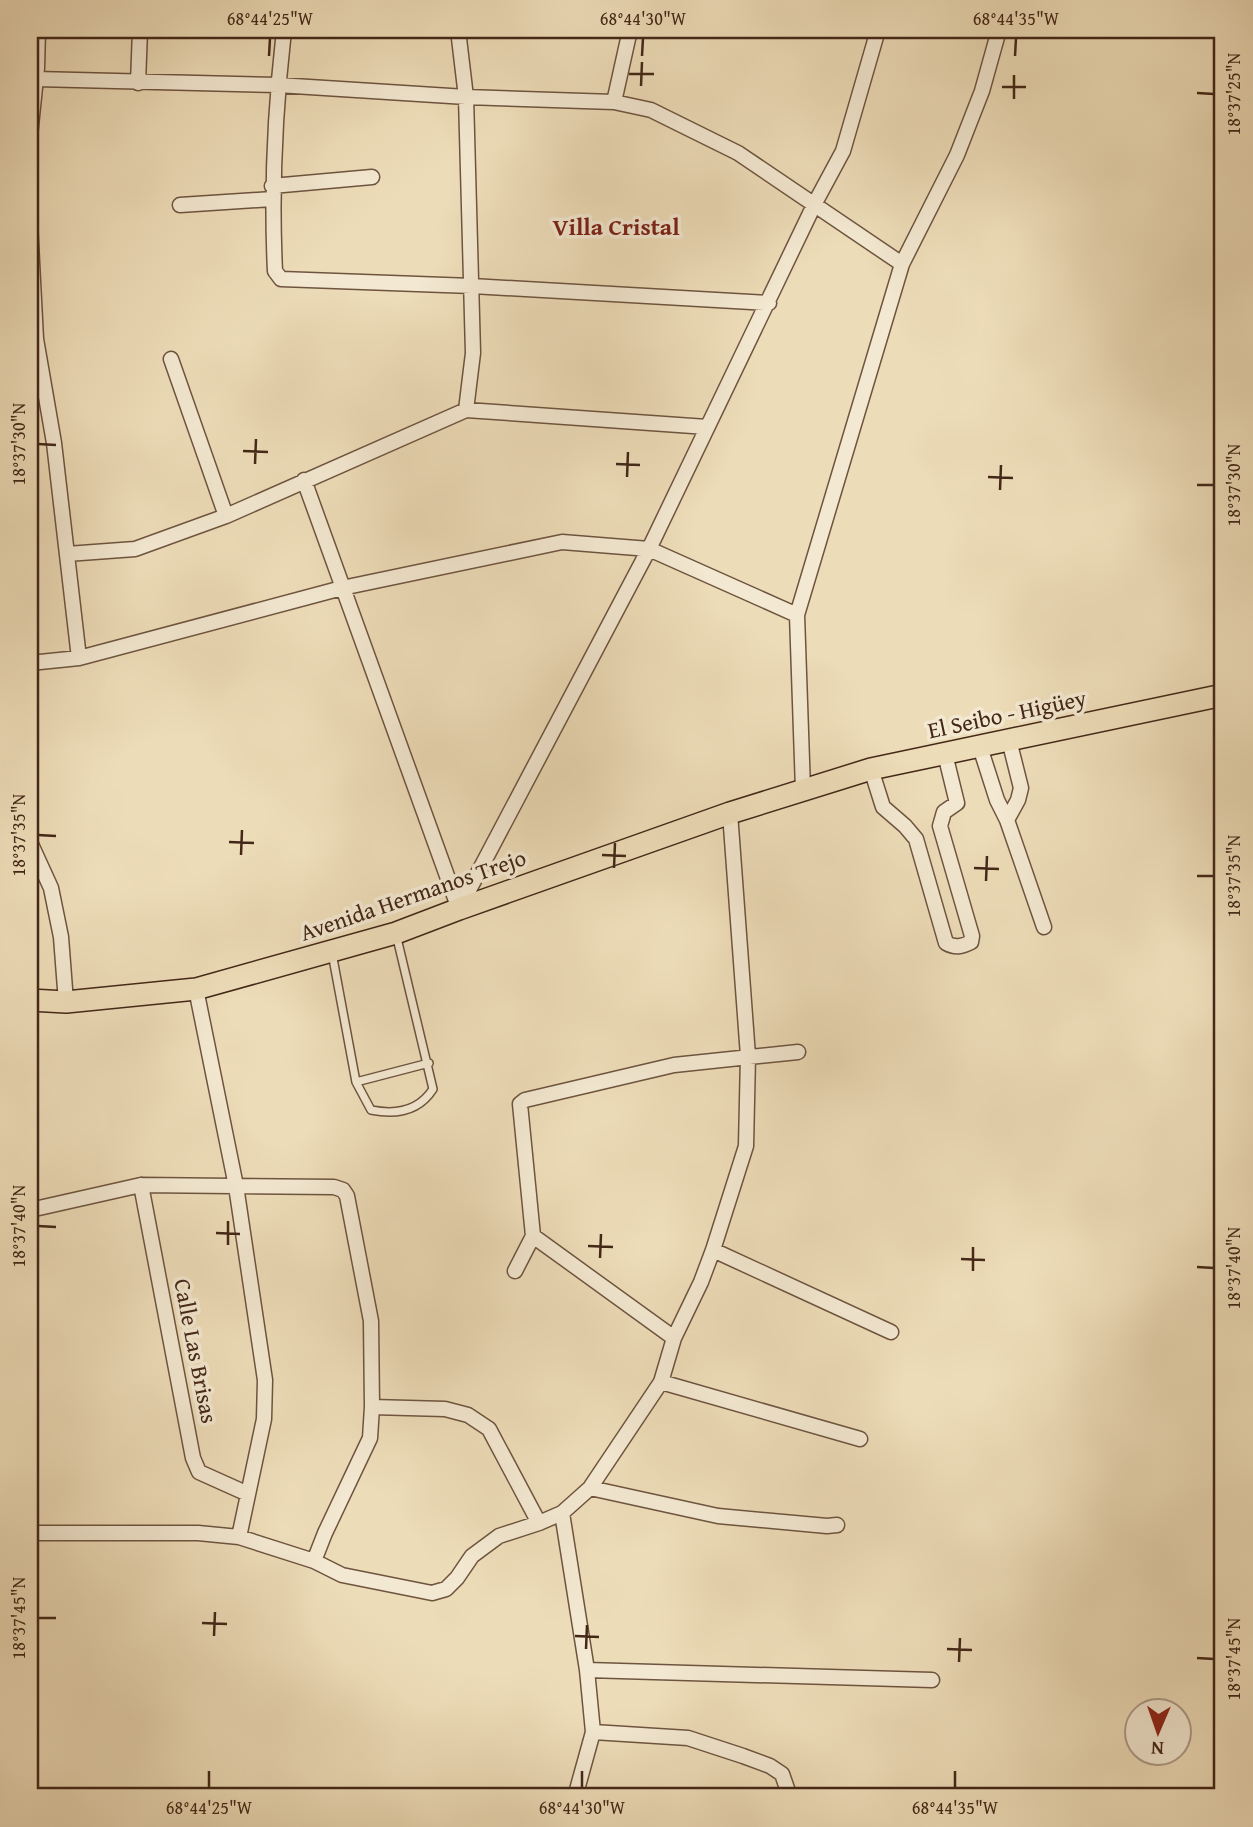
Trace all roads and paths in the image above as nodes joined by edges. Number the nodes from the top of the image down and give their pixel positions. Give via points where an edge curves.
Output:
1 (38, 30) edge
2 (140, 30) edge
3 (284, 30) edge
4 (458, 30) edge
5 (630, 30) edge
6 (878, 30) edge
7 (999, 30) edge
8 (36, 79) junction
9 (138, 83) junction
10 (278, 85) junction
11 (466, 97) junction
12 (614, 102) junction
13 (30, 135) edge
14 (372, 177) dead end
15 (272, 192) junction
16 (815, 203) junction
17 (180, 205) dead end
18 (30, 233) edge
19 (902, 264) junction
20 (472, 286) junction
21 (769, 303) junction
22 (171, 359) dead end
23 (466, 410) junction
24 (707, 427) junction
25 (304, 480) junction
26 (226, 516) junction
27 (649, 549) junction
28 (67, 554) junction
29 (342, 588) junction
30 (797, 615) junction
31 (79, 658) junction
32 (30, 663) edge
33 (1223, 695) edge
34 (1009, 740) junction
35 (980, 747) junction
36 (946, 754) junction
37 (871, 769) junction
38 (803, 790) junction
39 (730, 813) junction
40 (1007, 820) junction
41 (942, 835) junction
42 (916, 839) junction
43 (30, 842) edge
44 (459, 909) junction
45 (1044, 927) dead end
46 (396, 933) junction
47 (332, 953) junction
48 (196, 989) junction
49 (30, 1000) edge
50 (66, 1002) junction
51 (798, 1052) dead end
52 (748, 1056) junction
53 (429, 1063) junction
54 (356, 1082) junction
55 (141, 1185) junction
56 (236, 1186) junction
57 (30, 1210) edge
58 (533, 1236) junction
59 (713, 1250) junction
60 (515, 1271) dead end
61 (891, 1332) dead end
62 (674, 1338) junction
63 (661, 1382) junction
64 (372, 1407) junction
65 (860, 1439) dead end
66 (590, 1488) junction
67 (248, 1494) junction
68 (562, 1513) junction
69 (539, 1523) junction
70 (837, 1525) dead end
71 (30, 1533) edge
72 (239, 1537) junction
73 (314, 1561) junction
74 (587, 1670) junction
75 (932, 1680) dead end
76 (593, 1732) junction
77 (575, 1797) edge
78 (790, 1797) edge

1 - 8 street
2 - 9 street
3 - 10 street
4 - 11 street
5 - 12 street
6 - 16 street via 843,150
7 - 19 street via 957,155
8 - 9 street
8 - 13 street
9 - 10 street
10 - 11 street
10 - 15 street
11 - 12 street
11 - 20 street
12 - 16 street via 651,110 738,153
14 - 15 street
15 - 17 street
15 - 20 street via 275,271 281,279
16 - 19 street
16 - 21 street
18 - 28 street via 36,339
19 - 30 street
20 - 21 street
20 - 23 street via 473,353
21 - 24 street
22 - 26 street
23 - 24 street
23 - 25 street
24 - 27 street
25 - 26 street
25 - 29 street
26 - 28 street via 135,550
27 - 29 street via 562,542
27 - 30 street
27 - 44 street
28 - 31 street
29 - 31 street
29 - 44 street
30 - 38 street
31 - 32 street
33 - 34 main road, El Seibo - Higüey
34 - 35 main road, El Seibo - Higüey
34 - 40 street via 1021,788
35 - 36 main road, El Seibo - Higüey
35 - 40 street
36 - 37 main road, El Seibo - Higüey
36 - 41 street via 957,803 944,812
37 - 38 main road, El Seibo - Higüey
37 - 42 street via 883,807
38 - 39 main road, Avenida Hermanos Trejo
39 - 44 main road, Avenida Hermanos Trejo
39 - 52 street
40 - 45 street
41 - 42 street
41 - 42 street via 972,936 963,946 946,943
43 - 50 street via 51,888 61,937
44 - 46 main road, Avenida Hermanos Trejo
46 - 47 main road, Avenida Hermanos Trejo
46 - 53 lane
47 - 48 main road, Avenida Hermanos Trejo
47 - 54 lane
48 - 50 main road, Avenida Hermanos Trejo
48 - 56 street
49 - 50 main road, Avenida Hermanos Trejo
51 - 52 street
52 - 58 street via 674,1065 520,1104
52 - 59 street via 746,1146
53 - 54 lane
53 - 54 lane via 433,1088 426,1100 392,1114 371,1110
55 - 56 street
55 - 57 street
55 - 67 street, Calle Las Brisas via 193,1458 199,1472
56 - 64 street via 334,1187 343,1191 371,1321
56 - 67 street via 265,1380 264,1419
58 - 60 street
58 - 62 street
59 - 61 street
59 - 62 street
62 - 63 street
63 - 65 street
63 - 66 street
64 - 69 street via 445,1409 468,1415 489,1429
64 - 73 street via 370,1438
66 - 68 street
66 - 70 street via 718,1516
67 - 72 street
68 - 69 street
68 - 74 street
69 - 73 street via 499,1536 472,1556 446,1590 432,1593 342,1575
71 - 72 street
72 - 73 street
74 - 75 street
74 - 76 street
76 - 77 street
76 - 78 street via 688,1738 743,1756 782,1774

